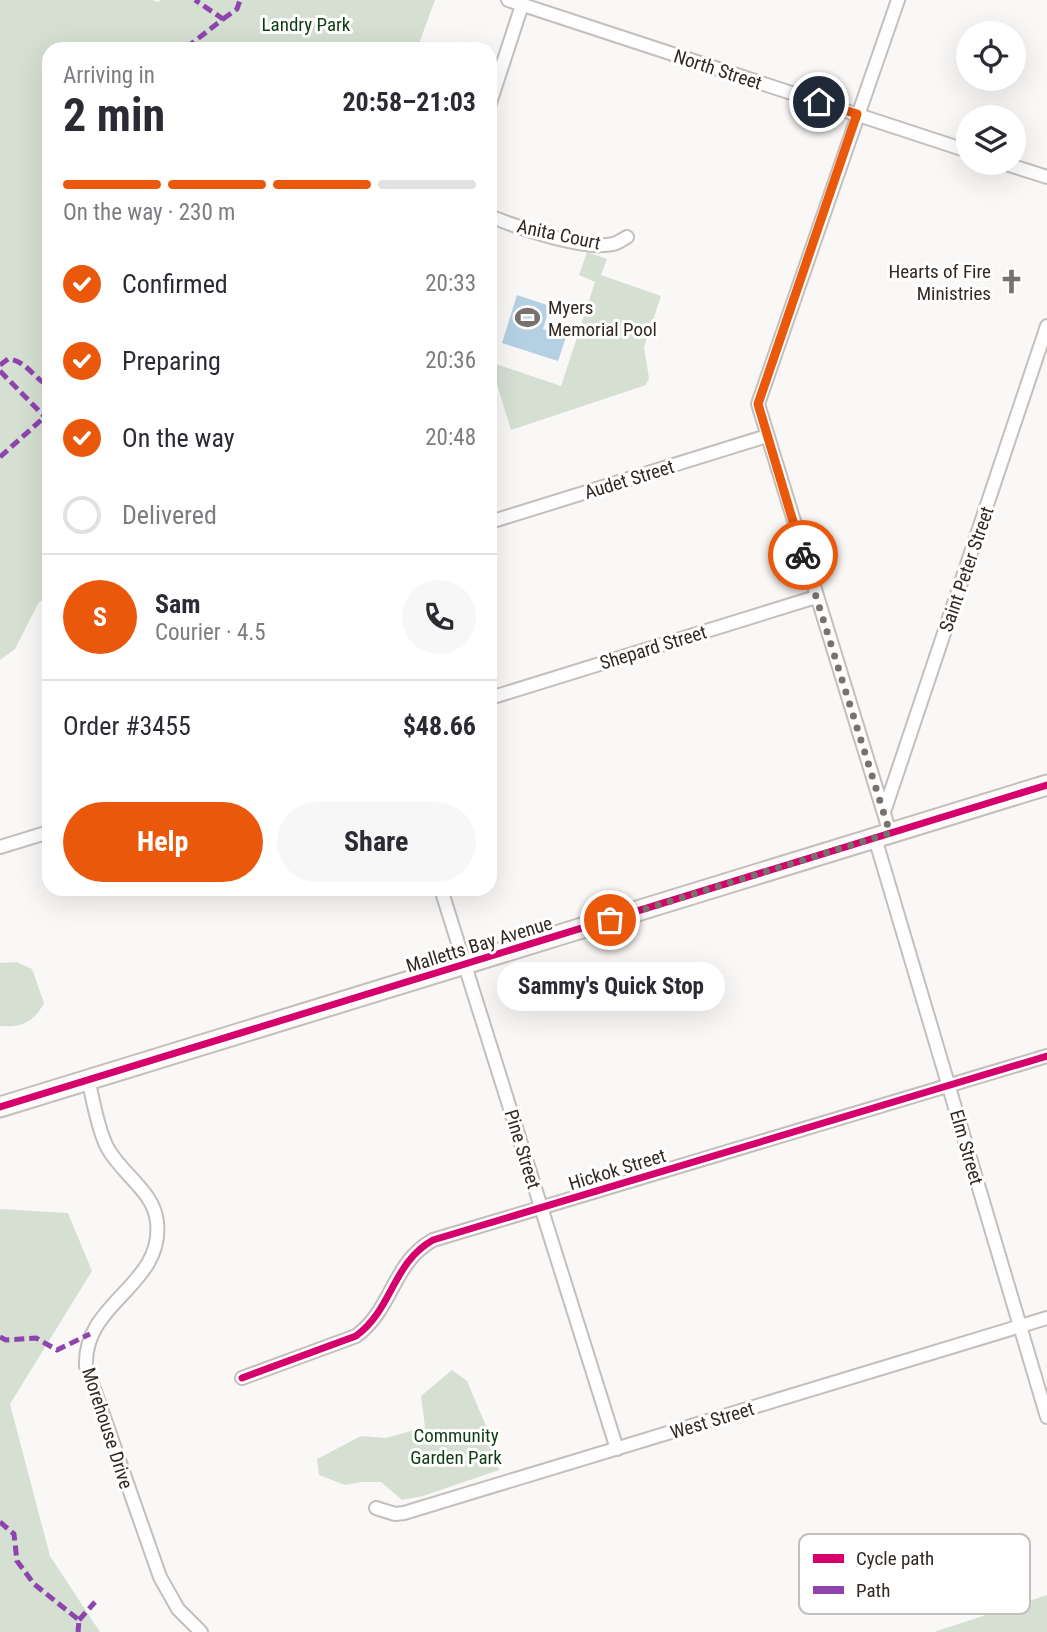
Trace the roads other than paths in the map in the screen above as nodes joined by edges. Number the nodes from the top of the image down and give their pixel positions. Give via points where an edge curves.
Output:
1 (508, 0) edge
2 (898, 0) edge
3 (522, 5) junction
4 (497, 82) edge
5 (857, 114) junction
6 (956, 147) edge
7 (1026, 170) edge
8 (1047, 177) edge
9 (497, 219) edge
10 (627, 237) dead end
11 (1047, 326) edge
12 (767, 436) junction
13 (497, 520) edge
14 (816, 597) junction
15 (497, 696) edge
16 (1047, 785) edge
17 (884, 812) junction
18 (42, 834) edge
19 (883, 835) junction
20 (0, 847) edge
21 (443, 896) edge
22 (466, 964) junction
23 (1047, 1056) edge
24 (88, 1080) junction
25 (949, 1086) junction
26 (0, 1107) edge
27 (542, 1209) junction
28 (1047, 1318) edge
29 (1020, 1326) junction
30 (242, 1378) dead end
31 (1047, 1417) edge
32 (617, 1449) junction
33 (376, 1508) dead end
34 (201, 1632) edge

1 - 3 street, North Street
2 - 5 street, Elm Street
3 - 4 street
3 - 5 street, North Street
5 - 6 street, North Street
5 - 12 street, Elm Street via 759,397
7 - 8 street
9 - 10 street, Anita Court via 588,243 612,245
11 - 17 street, Saint Peter Street
12 - 13 street, Audet Street
12 - 14 street, Elm Street
14 - 15 street, Shepard Street
14 - 17 street, Elm Street
16 - 19 street, Malletts Bay Avenue
17 - 19 street, Elm Street
18 - 20 street
19 - 22 street, Malletts Bay Avenue
19 - 25 street, Elm Street
21 - 22 street, Pine Street
22 - 24 street, Malletts Bay Avenue
22 - 27 street, Pine Street
23 - 25 street, Hickok Street
24 - 26 street, Malletts Bay Avenue
24 - 34 street, Morehouse Drive via 108,1148 150,1200 157,1234 144,1270 90,1334 86,1366 163,1585
25 - 27 street, Hickok Street
25 - 29 street, Elm Street
27 - 30 street, Hickok Street via 433,1240 403,1266 377,1316 356,1336
27 - 32 street, Pine Street
28 - 29 street, West Street
29 - 31 street, Elm Street
29 - 32 street, West Street
32 - 33 street, West Street via 404,1513

